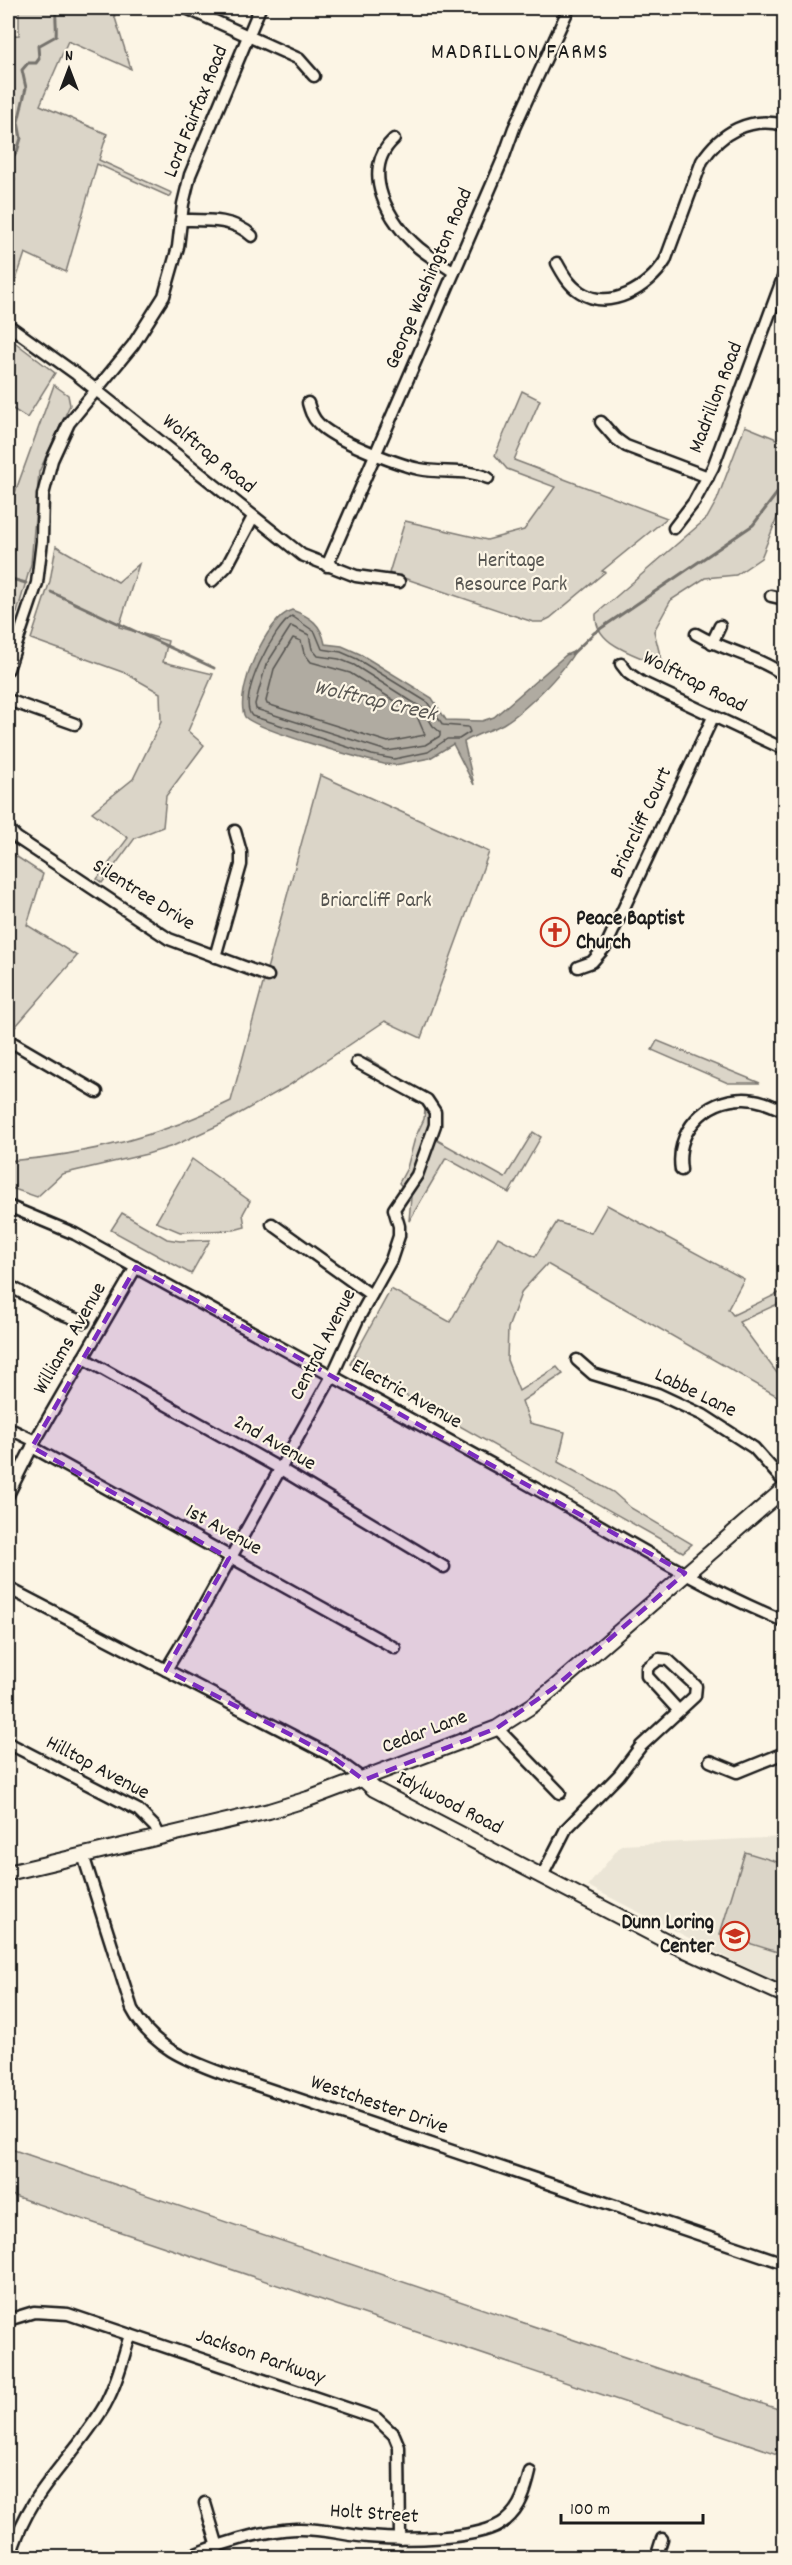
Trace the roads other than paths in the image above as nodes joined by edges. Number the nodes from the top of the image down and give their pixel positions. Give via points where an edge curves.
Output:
1 (186, 8) edge
2 (260, 8) edge
3 (569, 8) edge
4 (249, 35) junction
5 (314, 76) dead end
6 (784, 125) edge
7 (394, 139) dead end
8 (181, 220) junction
9 (252, 236) dead end
10 (557, 263) dead end
11 (454, 272) junction
12 (784, 275) edge
13 (8, 325) edge
14 (96, 391) junction
15 (308, 403) dead end
16 (602, 422) dead end
17 (375, 454) junction
18 (708, 477) junction
19 (488, 478) dead end
20 (253, 517) junction
21 (674, 528) dead end
22 (327, 566) junction
23 (212, 581) dead end
24 (399, 582) dead end
25 (771, 596) dead end
26 (784, 599) edge
27 (720, 626) dead end
28 (696, 634) dead end
29 (712, 644) junction
30 (621, 664) dead end
31 (8, 669) edge
32 (784, 675) edge
33 (8, 700) edge
34 (713, 717) junction
35 (75, 724) dead end
36 (784, 749) edge
37 (8, 829) edge
38 (236, 831) dead end
39 (215, 957) junction
40 (578, 967) dead end
41 (268, 976) dead end
42 (8, 1040) edge
43 (357, 1062) dead end
44 (97, 1092) dead end
45 (784, 1111) edge
46 (681, 1170) dead end
47 (8, 1206) edge
48 (272, 1224) dead end
49 (136, 1267) junction
50 (8, 1285) edge
51 (371, 1295) junction
52 (57, 1312) junction
53 (84, 1322) dead end
54 (53, 1325) dead end
55 (83, 1358) junction
56 (577, 1360) dead end
57 (332, 1376) junction
58 (8, 1428) edge
59 (34, 1444) junction
60 (279, 1468) junction
61 (784, 1482) edge
62 (784, 1489) edge
63 (8, 1495) edge
64 (229, 1558) junction
65 (444, 1568) dead end
66 (685, 1573) junction
67 (8, 1588) edge
68 (784, 1622) edge
69 (394, 1648) dead end
70 (166, 1670) junction
71 (678, 1710) junction
72 (497, 1728) junction
73 (8, 1743) edge
74 (784, 1753) edge
75 (711, 1761) dead end
76 (364, 1780) junction
77 (560, 1793) dead end
78 (160, 1837) junction
79 (83, 1855) junction
80 (8, 1873) edge
81 (542, 1876) junction
82 (784, 1995) edge
83 (784, 2263) edge
84 (8, 2320) edge
85 (130, 2335) junction
86 (530, 2472) dead end
87 (205, 2503) dead end
88 (400, 2539) junction
89 (662, 2539) dead end
90 (218, 2547) junction
91 (10, 2558) edge
92 (186, 2558) edge
93 (656, 2558) edge

1 - 4 street
2 - 4 street, Lord Fairfax Road
3 - 11 street, George Washington Road
4 - 5 street via 299,59
4 - 8 street, Lord Fairfax Road via 190,175
6 - 10 street via 743,125 709,150 668,255 643,286 619,297 584,295
7 - 11 street via 381,154 377,168 388,211 407,237
8 - 9 street via 228,222 243,227
8 - 14 street, Lord Fairfax Road via 178,248 164,296
11 - 17 street, George Washington Road
12 - 18 street, Madrillon Road
13 - 14 street, Wolftrap Road
14 - 20 street, Wolftrap Road
14 - 31 street via 69,423 52,460 43,495 36,583
15 - 17 street via 324,429
16 - 18 street via 626,446
17 - 19 street via 420,469 468,472
17 - 22 street, George Washington Road
18 - 21 street, Madrillon Road
20 - 22 street, Wolftrap Road via 302,555
20 - 23 street via 227,566
22 - 24 street, Wolftrap Road via 368,579
25 - 26 street
27 - 29 street
28 - 29 street
29 - 32 street via 758,659
30 - 34 street, Wolftrap Road via 641,682
33 - 35 street
34 - 36 street, Wolftrap Road
34 - 40 street, Briarcliff Court via 606,946 592,962
37 - 39 street, Silentree Drive via 158,932
38 - 39 street via 241,864
39 - 41 street, Silentree Drive
42 - 44 street
43 - 51 street, Central Avenue via 426,1100 435,1113 417,1175 393,1209 399,1226 398,1246
45 - 46 street via 767,1103 742,1099 707,1110 683,1137
47 - 49 street, Electric Avenue via 75,1234
48 - 51 street
49 - 55 street, Williams Avenue
49 - 57 street, Electric Avenue
50 - 52 street
51 - 57 street, Central Avenue
52 - 53 street
52 - 54 street
55 - 59 street, Williams Avenue
55 - 60 street, 2nd Avenue
56 - 61 street, Labbe Lane via 593,1374 658,1394 712,1421 754,1448
57 - 60 street, Central Avenue
57 - 66 street, Electric Avenue
58 - 59 street, 1st Avenue
59 - 63 street, Williams Avenue
59 - 64 street, 1st Avenue
60 - 64 street, Central Avenue
60 - 65 street, 2nd Avenue
62 - 66 main road, Cedar Lane
64 - 69 street, 1st Avenue
64 - 70 street, Central Avenue
66 - 68 street, Electric Avenue
66 - 72 main road, Cedar Lane via 555,1687
67 - 70 street, Idylwood Road
70 - 76 street, Idylwood Road via 330,1755
71 - 71 street via 695,1696 696,1686 668,1660 659,1659 647,1668 647,1676
71 - 81 street via 566,1829
72 - 76 main road, Cedar Lane
72 - 77 street
73 - 78 street, Hilltop Avenue via 138,1810
74 - 75 street via 737,1772
76 - 78 main road, Cedar Lane via 269,1811
76 - 81 main road, Idylwood Road via 374,1789
78 - 79 main road, Cedar Lane
79 - 80 main road, Cedar Lane
79 - 83 street, Westchester Drive via 132,2009 146,2031 174,2053 224,2074
81 - 82 main road, Idylwood Road via 674,1945
84 - 85 street, Jackson Parkway via 50,2311
85 - 88 street, Jackson Parkway via 376,2418 386,2425 400,2455
85 - 91 street via 106,2403 35,2497 23,2518
86 - 88 street, Holt Street via 517,2507 497,2526 446,2536
87 - 90 street
88 - 90 street, Holt Street via 295,2529
89 - 93 street
90 - 92 street, Holt Street

